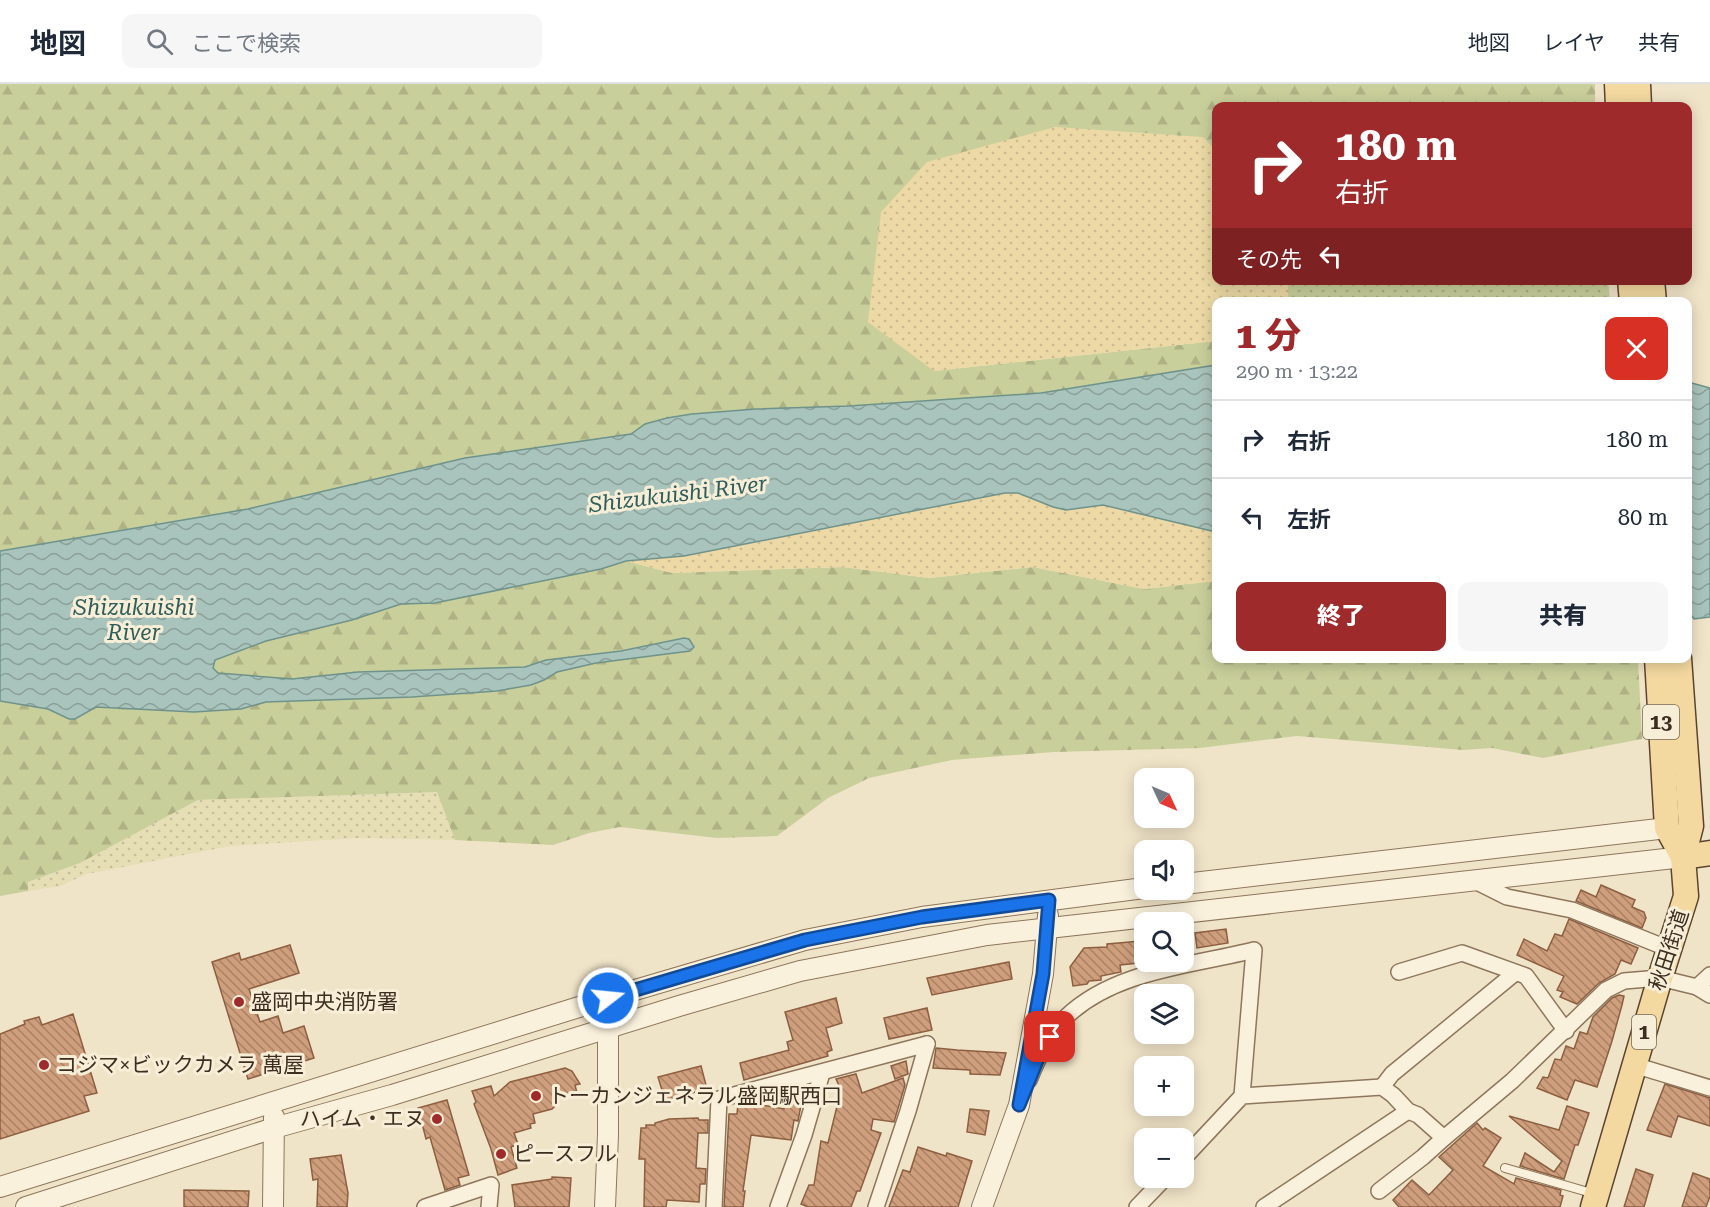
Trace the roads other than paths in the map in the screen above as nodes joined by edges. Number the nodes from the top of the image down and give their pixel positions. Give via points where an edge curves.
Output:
1 (1617, 84) edge
2 (1638, 84) edge
3 (1618, 102) edge
4 (1639, 102) edge
5 (1658, 663) edge
6 (1680, 663) edge
7 (1677, 784) junction
8 (1701, 825) edge
9 (1667, 828) junction
10 (1710, 854) edge
11 (1683, 857) junction
12 (1473, 880) junction
13 (1194, 883) edge
14 (1134, 889) edge
15 (1049, 900) junction
16 (1047, 928) junction
17 (1669, 949) junction
18 (1399, 972) dead end
19 (1515, 973) junction
20 (1710, 975) edge
21 (1660, 978) junction
22 (1703, 991) edge
23 (608, 998) junction
24 (608, 1028) junction
25 (1566, 1031) junction
26 (1634, 1065) junction
27 (822, 1073) junction
28 (1382, 1087) junction
29 (1710, 1088) edge
30 (1242, 1096) junction
31 (274, 1102) junction
32 (1019, 1105) junction
33 (1408, 1111) junction
34 (274, 1128) junction
35 (1444, 1138) junction
36 (1194, 1147) edge
37 (1505, 1168) dead end
38 (0, 1187) edge
39 (1155, 1188) edge
40 (1379, 1191) dead end
41 (1594, 1201) edge
42 (26, 1207) edge
43 (273, 1207) edge
44 (426, 1207) edge
45 (489, 1207) edge
46 (605, 1207) edge
47 (714, 1207) edge
48 (778, 1207) edge
49 (876, 1207) edge
50 (982, 1207) edge
51 (1137, 1207) edge
52 (1264, 1207) edge

1 - 3 main road
2 - 4 main road
5 - 7 main road, 13
6 - 7 main road, 13
7 - 8 main road, 13
7 - 9 main road, 13
8 - 9 main road
8 - 11 main road, 13
9 - 11 main road, 1
9 - 13 street
10 - 11 main road
11 - 12 street
11 - 17 main road, 秋田街道 / 1 via 1686,897
12 - 16 street
12 - 17 street via 1507,897 1572,910
14 - 15 street
15 - 16 street
15 - 23 street via 922,917 805,940
16 - 24 street via 976,937 800,972
16 - 32 street via 1043,974
17 - 21 main road, 秋田街道 / 1
18 - 19 street via 1462,953
19 - 25 street via 1526,976
19 - 28 street via 1392,1074
20 - 22 street
21 - 22 street
21 - 25 street via 1624,981 1606,990
21 - 26 main road, 秋田街道 / 1
23 - 24 street
23 - 31 street
24 - 34 street
24 - 46 street
25 - 35 street
26 - 29 street
26 - 41 main road, 秋田街道 / 1
27 - 47 street via 719,1099
27 - 48 street
27 - 49 street via 927,1044
28 - 30 street
28 - 33 street
30 - 32 street via 1254,950 1145,975 1094,996 1065,1018 1050,1037
30 - 36 street
31 - 34 street
31 - 38 street
32 - 50 street
33 - 35 street
33 - 52 street
34 - 42 street
34 - 43 street
35 - 40 street
37 - 41 lane
39 - 51 street
44 - 45 street via 490,1185

